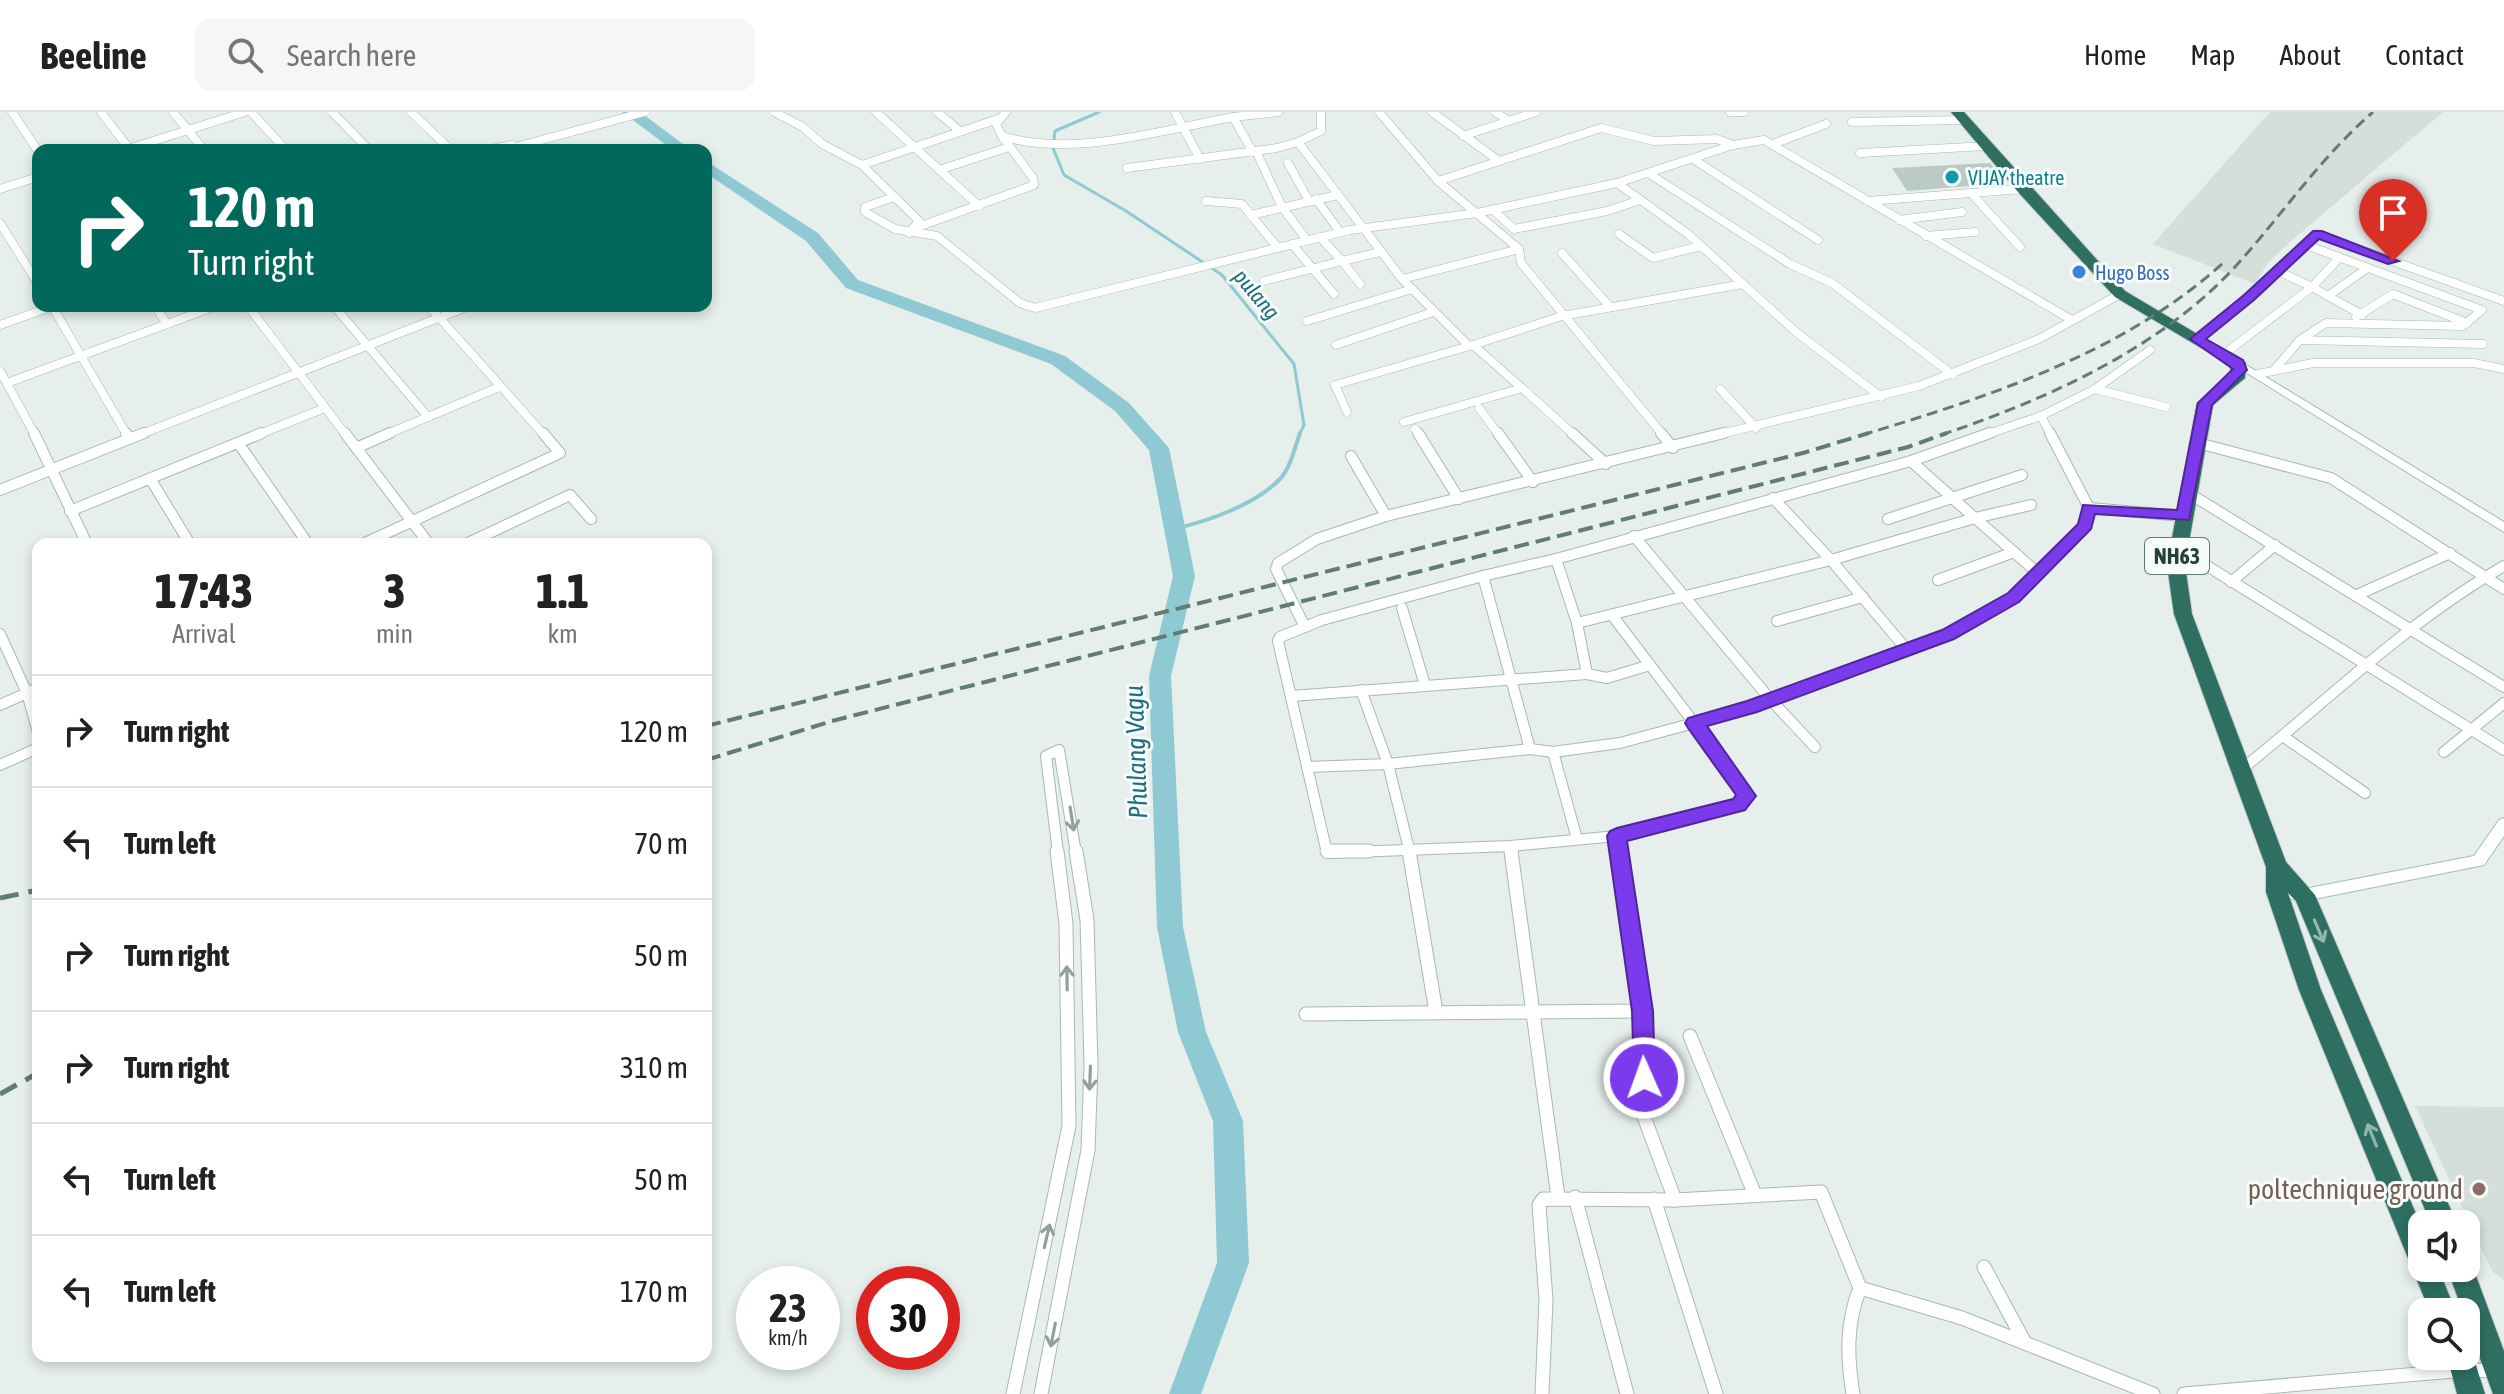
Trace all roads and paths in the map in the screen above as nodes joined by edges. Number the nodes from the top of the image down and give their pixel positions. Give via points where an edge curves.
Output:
1 (12, 112) edge
2 (101, 112) edge
3 (173, 112) edge
4 (245, 112) edge
5 (251, 112) edge
6 (332, 112) edge
7 (411, 112) edge
8 (645, 112) edge
9 (774, 112) edge
10 (876, 112) edge
11 (937, 112) edge
12 (1006, 112) edge
13 (1175, 112) edge
14 (1278, 112) edge
15 (1321, 112) edge
16 (1379, 112) edge
17 (1432, 112) edge
18 (1495, 112) edge
19 (1536, 112) edge
20 (1730, 112) edge
21 (1744, 112) edge
22 (1248, 114) edge
23 (1963, 115) edge
24 (1233, 117) junction
25 (998, 119) junction
26 (1509, 121) junction
27 (1852, 122) dead end
28 (1826, 124) dead end
29 (1182, 126) junction
30 (187, 129) junction
31 (960, 131) junction
32 (1002, 136) junction
33 (1463, 136) junction
34 (1298, 142) junction
35 (33, 144) edge
36 (124, 144) edge
37 (145, 144) edge
38 (199, 144) edge
39 (280, 144) edge
40 (363, 144) edge
41 (445, 144) edge
42 (519, 144) edge
43 (1773, 144) junction
44 (1733, 145) junction
45 (1986, 146) junction
46 (913, 147) junction
47 (1009, 147) junction
48 (1254, 152) junction
49 (1860, 153) dead end
50 (1200, 159) junction
51 (1693, 159) junction
52 (1499, 161) junction
53 (1288, 163) dead end
54 (862, 165) junction
55 (1127, 168) dead end
56 (939, 170) junction
57 (1648, 173) junction
58 (32, 179) edge
59 (1438, 181) junction
60 (1617, 183) junction
61 (0, 189) edge
62 (2023, 189) junction
63 (1971, 193) junction
64 (1338, 195) junction
65 (894, 197) junction
66 (1312, 200) junction
67 (1640, 200) junction
68 (1206, 201) dead end
69 (1867, 201) junction
70 (979, 206) junction
71 (1282, 207) junction
72 (1493, 210) junction
73 (1962, 212) dead end
74 (1477, 213) junction
75 (1251, 215) junction
76 (1899, 220) junction
77 (0, 223) edge
78 (1362, 228) junction
79 (911, 231) junction
80 (1340, 232) junction
81 (1975, 232) dead end
82 (1619, 234) dead end
83 (1926, 236) junction
84 (1320, 237) junction
85 (1307, 240) junction
86 (1818, 240) dead end
87 (1292, 244) junction
88 (2306, 245) junction
89 (1701, 246) junction
90 (1277, 247) junction
91 (2020, 247) dead end
92 (1519, 249) junction
93 (1380, 252) junction
94 (1562, 253) dead end
95 (2339, 258) junction
96 (1342, 261) junction
97 (1313, 269) junction
98 (2366, 269) junction
99 (2278, 271) junction
100 (32, 274) edge
101 (1402, 279) junction
102 (2397, 280) junction
103 (1264, 281) dead end
104 (1360, 284) dead end
105 (1743, 284) junction
106 (2312, 287) junction
107 (1412, 289) junction
108 (1334, 294) dead end
109 (2120, 294) junction
110 (2393, 294) junction
111 (2328, 296) junction
112 (2504, 301) edge
113 (2138, 305) junction
114 (32, 307) edge
115 (1610, 307) junction
116 (36, 312) edge
117 (56, 312) edge
118 (159, 312) edge
119 (200, 312) edge
120 (253, 312) edge
121 (339, 312) edge
122 (434, 312) edge
123 (454, 312) edge
124 (1433, 312) junction
125 (2362, 315) junction
126 (1562, 316) junction
127 (0, 318) edge
128 (440, 318) junction
129 (2070, 319) junction
130 (1307, 321) dead end
131 (2339, 322) junction
132 (2467, 323) junction
133 (167, 324) junction
134 (0, 325) edge
135 (2197, 339) junction
136 (2300, 340) junction
137 (2483, 344) dead end
138 (1336, 345) dead end
139 (366, 346) junction
140 (1471, 346) junction
141 (2150, 350) dead end
142 (82, 356) junction
143 (2231, 359) junction
144 (2504, 369) edge
145 (2274, 370) junction
146 (0, 371) edge
147 (298, 372) junction
148 (2258, 374) junction
149 (1953, 375) junction
150 (7, 383) junction
151 (499, 387) junction
152 (1522, 388) junction
153 (1720, 389) dead end
154 (2095, 389) junction
155 (1881, 397) junction
156 (2166, 407) dead end
157 (325, 408) junction
158 (1479, 408) dead end
159 (1347, 412) dead end
160 (2041, 416) junction
161 (428, 417) junction
162 (1404, 422) dead end
163 (1756, 428) junction
164 (1415, 429) dead end
165 (129, 439) junction
166 (2198, 443) junction
167 (239, 444) junction
168 (356, 448) junction
169 (1673, 448) junction
170 (1351, 456) dead end
171 (1911, 461) junction
172 (1606, 464) junction
173 (54, 470) junction
174 (2022, 475) dead end
175 (151, 480) junction
176 (1533, 482) junction
177 (0, 490) edge
178 (2187, 492) junction
179 (1773, 498) junction
180 (1953, 498) junction
181 (1459, 499) junction
182 (2031, 505) dead end
183 (2089, 508) junction
184 (70, 511) junction
185 (1386, 516) junction
186 (2184, 516) junction
187 (1975, 518) junction
188 (591, 519) dead end
189 (1888, 519) dead end
190 (412, 522) junction
191 (2504, 528) edge
192 (1634, 536) junction
193 (84, 538) edge
194 (186, 538) edge
195 (304, 538) edge
196 (376, 538) edge
197 (424, 538) edge
198 (479, 538) edge
199 (2275, 545) junction
200 (2178, 548) junction
201 (2014, 552) junction
202 (2450, 553) junction
203 (1556, 559) junction
204 (1831, 560) junction
205 (2504, 566) edge
206 (2039, 574) junction
207 (1483, 576) junction
208 (2484, 576) junction
209 (1938, 580) dead end
210 (2231, 582) junction
211 (2504, 589) edge
212 (2357, 595) junction
213 (1685, 596) junction
214 (1863, 597) junction
215 (1402, 608) dead end
216 (1612, 615) junction
217 (1777, 621) dead end
218 (1577, 623) junction
219 (1305, 627) junction
220 (2409, 627) junction
221 (0, 634) edge
222 (1907, 650) junction
223 (1650, 665) junction
224 (2366, 666) junction
225 (1587, 674) junction
226 (1511, 679) junction
227 (1425, 685) junction
228 (2504, 687) edge
229 (32, 690) edge
230 (1361, 690) junction
231 (1291, 696) junction
232 (1769, 698) junction
233 (2504, 703) edge
234 (0, 705) edge
235 (1694, 723) junction
236 (2471, 730) junction
237 (2284, 737) junction
238 (1815, 747) dead end
239 (1530, 749) junction
240 (2504, 750) edge
241 (32, 751) edge
242 (1553, 752) junction
243 (2444, 752) dead end
244 (1388, 764) junction
245 (0, 765) edge
246 (1307, 767) junction
247 (2241, 770) junction
248 (2365, 793) dead end
249 (2504, 824) edge
250 (1617, 836) junction
251 (1577, 839) junction
252 (1510, 846) junction
253 (1409, 849) junction
254 (2277, 867) junction
255 (2277, 892) junction
256 (2304, 895) junction
257 (1532, 1011) junction
258 (1642, 1011) junction
259 (1436, 1012) junction
260 (1306, 1014) dead end
261 (1690, 1036) dead end
262 (1755, 1195) junction
263 (1558, 1197) junction
264 (1575, 1197) junction
265 (1654, 1199) junction
266 (1675, 1200) junction
267 (2438, 1210) edge
268 (2408, 1225) edge
269 (1984, 1267) dead end
270 (2465, 1282) edge
271 (1860, 1288) junction
272 (2024, 1341) junction
273 (2466, 1373) edge
274 (2501, 1379) edge
275 (1013, 1394) edge
276 (1041, 1394) edge
277 (1542, 1394) edge
278 (1627, 1394) edge
279 (1716, 1394) edge
280 (1853, 1394) edge
281 (2153, 1394) edge
282 (2184, 1394) edge

1 - 35 street
2 - 36 street
3 - 30 street
4 - 30 street
5 - 39 street
6 - 40 street
7 - 41 street
8 - 42 street
9 - 54 street
10 - 46 street
11 - 31 street
12 - 25 street
13 - 29 street
14 - 22 street
15 - 34 street via 1321,131
16 - 59 street
17 - 33 street
18 - 26 street
19 - 26 street
20 - 21 street
22 - 24 street
23 - 27 street
23 - 45 highway
23 - 113 highway
24 - 29 street
24 - 48 street
25 - 31 street
25 - 32 street
26 - 33 street
28 - 43 street
29 - 32 street via 1044,144
29 - 50 street
30 - 37 street
30 - 38 street
31 - 46 street
32 - 47 street
33 - 52 street
34 - 48 street
34 - 64 street
43 - 44 street via 1761,139
43 - 69 street
44 - 51 street
44 - 52 street via 1720,140 1654,141 1601,128
45 - 49 street
45 - 62 highway
46 - 54 street
46 - 56 street
47 - 56 street
47 - 70 street via 1034,185
48 - 50 street
48 - 71 street
50 - 55 street
51 - 57 street
51 - 86 street
52 - 59 street
53 - 66 street
54 - 65 street
56 - 70 street
57 - 60 street
57 - 149 street via 1790,264 1832,283
58 - 61 street
59 - 74 street
60 - 67 street
60 - 72 street
62 - 63 street
62 - 109 highway
63 - 69 street
63 - 91 street
64 - 66 street
64 - 78 street
65 - 79 street via 919,221
65 - 79 street via 865,207 865,212 895,229
66 - 71 street
66 - 80 street
67 - 72 street via 1514,229
67 - 89 street
68 - 75 street via 1242,204
69 - 76 street
70 - 79 street
71 - 75 street
71 - 85 street
72 - 74 street
73 - 76 street
74 - 78 street
74 - 92 street
75 - 90 street
76 - 83 street
77 - 100 street
78 - 80 street
78 - 93 street
79 - 90 street via 937,236 1020,303 1035,308
80 - 84 street
81 - 83 street
82 - 89 street via 1653,258
83 - 129 street
84 - 85 street
84 - 96 street
85 - 87 street
87 - 90 street
87 - 97 street
88 - 95 street
88 - 99 street
88 - 112 street via 2317,234
89 - 105 street
92 - 101 street
92 - 126 street via 1521,263
93 - 96 street
93 - 101 street
94 - 115 street
95 - 98 street
95 - 106 street
96 - 97 street
96 - 104 street
97 - 103 street
97 - 108 street
98 - 102 street
98 - 111 street
99 - 106 street
99 - 135 street
101 - 107 street
102 - 110 street
102 - 132 street via 2482,310
105 - 115 street
105 - 155 street
106 - 111 street
106 - 143 street
107 - 124 street
107 - 130 street
109 - 113 highway
109 - 129 street
110 - 125 street
110 - 132 street
111 - 125 street
113 - 135 highway
114 - 127 street
115 - 126 street
116 - 134 street
117 - 142 street
118 - 133 street
119 - 133 street
120 - 147 street
121 - 139 street
122 - 128 street
123 - 128 street
124 - 138 street
124 - 140 street
125 - 131 street
126 - 140 street
126 - 169 street
128 - 139 street
128 - 151 street
129 - 149 street via 2039,339
131 - 132 street
131 - 136 street via 2326,323
133 - 142 street
135 - 143 highway
136 - 137 street
136 - 145 street
139 - 147 street
139 - 161 street
140 - 152 street
140 - 159 street via 1335,385
141 - 154 street
142 - 150 street
142 - 165 street
143 - 148 street
143 - 166 highway, NH63 via 2239,375 2205,403
144 - 145 street via 2474,363 2313,363
145 - 148 street
146 - 150 street
147 - 157 street
147 - 165 street
148 - 191 street
149 - 155 street
150 - 173 street
151 - 161 street
151 - 190 street via 560,453
152 - 162 street
152 - 172 street
153 - 163 street
154 - 156 street
154 - 160 street
155 - 163 street
157 - 167 street
157 - 168 street
158 - 176 street
160 - 171 street
160 - 183 street
161 - 168 street
163 - 169 street
164 - 181 street
165 - 173 street
166 - 178 highway, NH63
166 - 202 street via 2331,478
167 - 175 street
167 - 195 street
168 - 190 street
169 - 172 street
170 - 185 street
171 - 179 street
171 - 180 street
172 - 176 street
173 - 177 street
173 - 184 street
174 - 180 street
175 - 184 street
175 - 194 street
176 - 181 street
178 - 186 highway, NH63
178 - 199 street
179 - 192 street
179 - 204 street
180 - 187 street
180 - 189 street
181 - 185 street
182 - 187 street
183 - 186 street
183 - 206 street via 2085,525
184 - 193 street
185 - 219 street via 1317,539 1278,563 1276,569
186 - 200 highway, NH63
187 - 201 street
187 - 204 street
188 - 198 street via 570,495
190 - 196 street
190 - 197 street
192 - 203 street
192 - 213 street
199 - 210 street
199 - 212 street
200 - 210 street
200 - 247 highway, NH63 via 2183,614
201 - 206 street
201 - 209 street
202 - 208 street
202 - 212 street
203 - 207 street
203 - 218 street
204 - 213 street
204 - 214 street
205 - 208 street
206 - 222 street via 2001,605 1948,635
207 - 219 street
207 - 226 street
208 - 211 street
208 - 220 street
210 - 224 street
212 - 220 street
213 - 216 street
213 - 232 street
214 - 217 street
214 - 222 street
215 - 227 street
216 - 218 street
216 - 223 street
218 - 225 street
219 - 231 street via 1278,641
220 - 224 street
220 - 228 street
221 - 229 street
222 - 232 street
223 - 225 street via 1607,678
223 - 235 street
224 - 236 street
224 - 237 street
225 - 226 street
226 - 227 street
226 - 239 street
227 - 230 street
229 - 234 street
230 - 231 street
230 - 244 street
231 - 246 street
232 - 235 street
232 - 238 street
233 - 236 street
235 - 242 street via 1620,743
235 - 250 street via 1745,790 1745,801
236 - 240 street
236 - 243 street
237 - 247 street
237 - 248 street
239 - 242 street
239 - 244 street
241 - 245 street
242 - 251 street
244 - 246 street
244 - 253 street
246 - 253 street via 1327,853
247 - 254 highway, NH63
249 - 256 street via 2479,861
250 - 251 street
250 - 258 street
251 - 252 street
252 - 253 street
252 - 257 street
253 - 259 street
254 - 255 highway, NH63
254 - 256 highway, NH63
255 - 256 street
268 -> 255 highway, NH63 via 2310,990
256 -> 267 highway, NH63
257 - 258 street
257 - 259 street
257 - 263 street
258 - 266 street via 1640,1106
259 - 260 street
261 - 262 street
262 - 266 street
262 - 271 street via 1821,1192
263 - 264 street
263 - 277 street via 1539,1205 1546,1300
264 - 265 street
264 - 278 street
265 - 266 street
265 - 279 street
269 - 272 street
270 - 274 highway
271 - 272 street
271 - 280 street via 1850,1307
272 - 281 street
273 - 274 street
273 - 282 street
275 -> 276 street via 1069,1126 1066,924 1046,756 1059,750 1087,920 1090,1094 1088,1150

